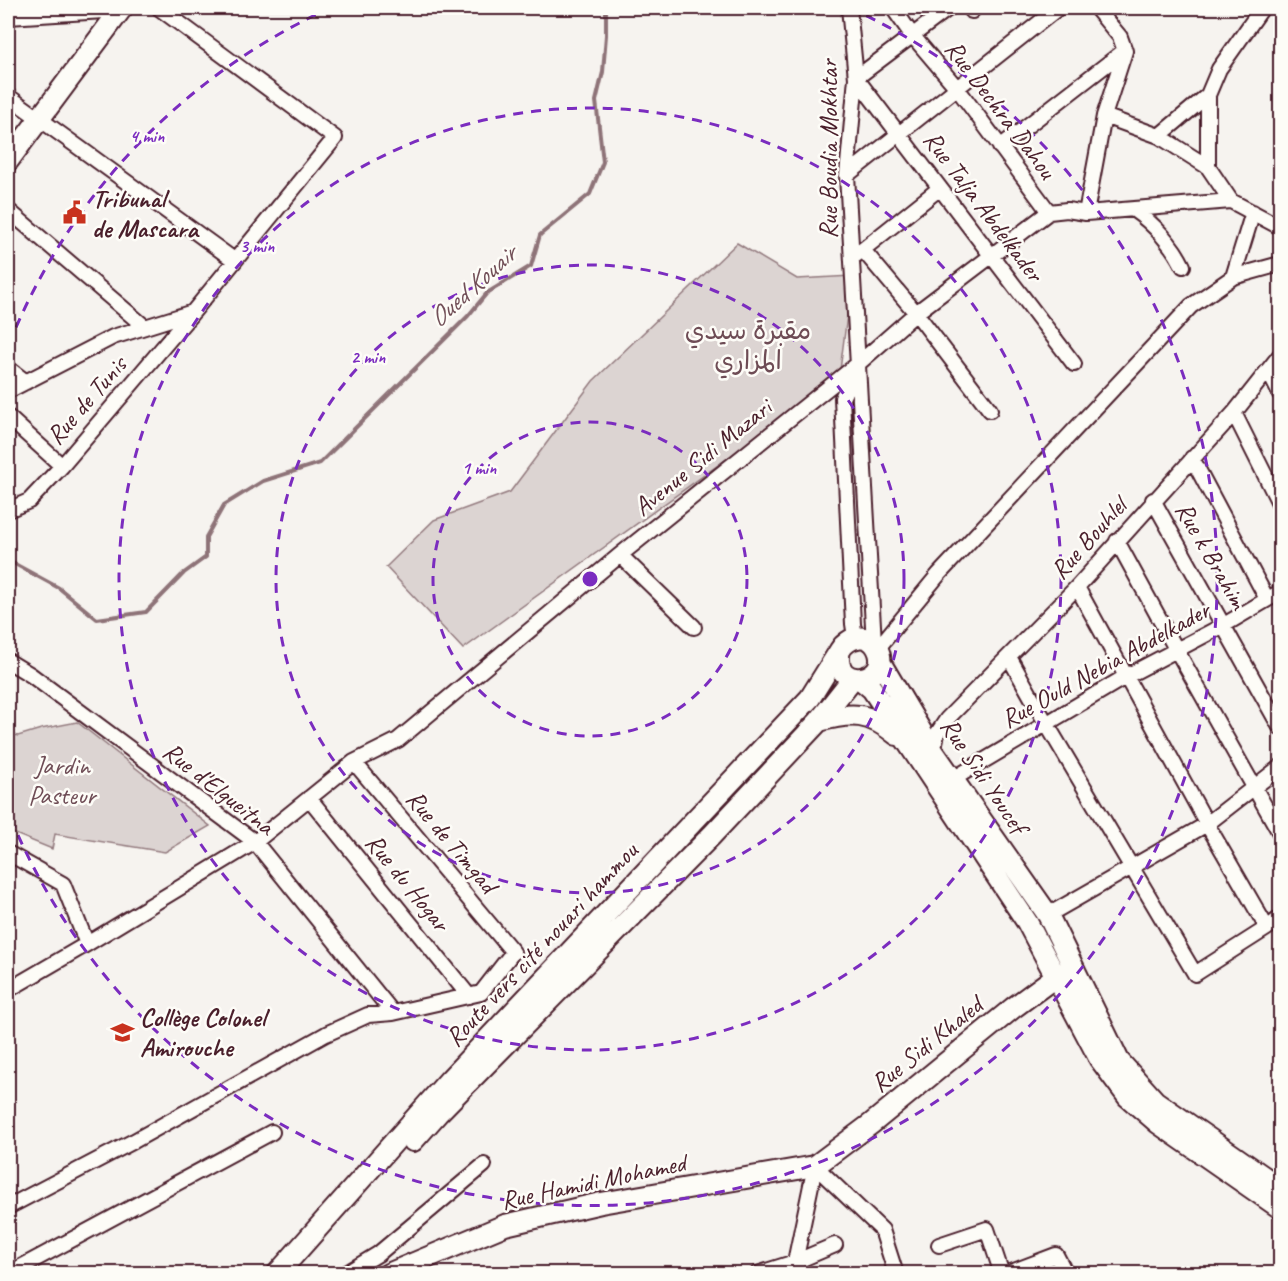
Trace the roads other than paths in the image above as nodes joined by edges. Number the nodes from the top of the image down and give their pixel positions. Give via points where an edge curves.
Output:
1 (159, 8) edge
2 (849, 8) edge
3 (893, 8) edge
4 (949, 8) edge
5 (1058, 8) edge
6 (1096, 8) edge
7 (1262, 8) edge
8 (121, 9) edge
9 (8, 17) edge
10 (912, 35) junction
11 (1125, 51) junction
12 (856, 78) junction
13 (957, 88) junction
14 (1208, 95) junction
15 (8, 96) edge
16 (1104, 116) junction
17 (40, 118) junction
18 (899, 133) junction
19 (1159, 136) junction
20 (1000, 147) junction
21 (8, 161) edge
22 (1208, 167) junction
23 (847, 175) junction
24 (940, 188) junction
25 (1231, 201) junction
26 (8, 210) edge
27 (1134, 210) junction
28 (1048, 212) junction
29 (1252, 212) junction
30 (1086, 213) junction
31 (1281, 227) edge
32 (863, 250) junction
33 (990, 255) junction
34 (851, 258) junction
35 (234, 260) junction
36 (1281, 264) edge
37 (1183, 266) dead end
38 (1233, 278) junction
39 (193, 312) junction
40 (916, 313) junction
41 (146, 327) junction
42 (1281, 355) edge
43 (859, 363) junction
44 (1074, 364) dead end
45 (8, 368) edge
46 (26, 382) junction
47 (1276, 383) edge
48 (8, 391) edge
49 (990, 410) dead end
50 (1234, 413) junction
51 (8, 417) edge
52 (1192, 458) junction
53 (62, 466) junction
54 (1154, 500) junction
55 (1281, 505) edge
56 (8, 510) edge
57 (1118, 541) junction
58 (620, 555) junction
59 (1077, 587) junction
60 (1281, 592) edge
61 (1268, 599) junction
62 (1224, 625) junction
63 (694, 627) dead end
64 (848, 644) junction
65 (1176, 649) junction
66 (877, 651) junction
67 (1009, 657) junction
68 (8, 661) edge
69 (1125, 677) junction
70 (857, 679) junction
71 (819, 721) junction
72 (1046, 723) junction
73 (1281, 727) edge
74 (908, 744) junction
75 (933, 751) junction
76 (354, 762) junction
77 (1281, 767) edge
78 (953, 779) junction
79 (1254, 787) junction
80 (309, 798) junction
81 (1207, 824) junction
82 (1281, 833) edge
83 (255, 842) junction
84 (8, 853) edge
85 (1132, 868) junction
86 (1047, 915) junction
87 (1281, 918) edge
88 (1267, 928) junction
89 (87, 944) junction
90 (1073, 968) junction
91 (1055, 977) junction
92 (8, 990) edge
93 (470, 996) junction
94 (393, 1013) junction
95 (272, 1132) dead end
96 (484, 1165) dead end
97 (815, 1166) junction
98 (1281, 1188) edge
99 (8, 1207) edge
100 (1281, 1208) edge
101 (835, 1245) dead end
102 (939, 1245) dead end
103 (797, 1268) edge
104 (8, 1274) edge
105 (277, 1274) edge
106 (296, 1274) edge
107 (345, 1274) edge
108 (388, 1274) edge
109 (757, 1274) edge
110 (896, 1274) edge
111 (1004, 1274) edge
112 (1066, 1274) edge

1 - 35 street, Rue de Tunis via 335,138
2 - 12 street, Rue Boudia Mokhtar
3 - 10 street, Rue Dechra Dahou
4 - 10 street
5 - 13 street
6 - 11 street via 1120,37
7 - 14 street via 1219,69
8 - 9 street
8 - 17 main road
10 - 12 street
10 - 13 street, Rue Dechra Dahou
11 - 16 street
11 - 20 street
12 - 18 street, Rue Talja Abdelkader
12 - 23 street, Rue Boudia Mokhtar
13 - 18 street
13 - 20 street, Rue Dechra Dahou
14 - 19 street
14 - 22 street
15 - 17 street
16 - 19 street
16 - 30 street
17 - 21 main road
17 - 35 street
18 - 23 street
18 - 24 street, Rue Talja Abdelkader
19 - 22 street
20 - 28 street, Rue Dechra Dahou
22 - 25 street
23 - 34 street, Rue Boudia Mokhtar
24 - 32 street
24 - 33 street, Rue Talja Abdelkader
25 - 27 street
25 - 29 street
26 - 41 street
27 - 30 street
27 - 37 street via 1177,254
28 - 30 street
28 - 33 street, Avenue Sidi Mazari
29 - 31 street
29 - 38 street
32 - 34 street
32 - 40 street
33 - 40 street, Avenue Sidi Mazari
33 - 44 street, Rue Talja Abdelkader
34 - 43 street, Rue Boudia Mokhtar
35 - 39 street, Rue de Tunis
36 - 38 street
38 - 66 street via 1191,306 939,574
39 - 41 street
39 - 53 street, Rue de Tunis
40 - 43 street, Avenue Sidi Mazari
40 - 49 street
41 - 46 street via 113,337
42 - 47 street, Rue Bouhlel
43 - 58 street, Avenue Sidi Mazari
43 - 64 street via 842,399 853,624
43 - 66 street
45 - 46 street
46 - 48 street
47 - 50 street, Rue Bouhlel
50 - 52 street, Rue Bouhlel
50 - 55 street
51 - 53 street
52 - 54 street, Rue Bouhlel
52 - 61 street
53 - 56 street, Rue de Tunis via 29,501
54 - 57 street, Rue Bouhlel
54 - 62 street, Rue k Brahim
57 - 59 street, Rue Bouhlel
57 - 65 street
58 - 63 street
58 - 76 street, Avenue Sidi Mazari via 398,740
59 - 67 street, Rue Bouhlel
59 - 69 street
60 - 61 street, Rue Ould Nebia Abdelkader
61 - 62 street, Rue Ould Nebia Abdelkader
62 - 65 street, Rue Ould Nebia Abdelkader
62 - 73 street, Rue k Brahim
64 - 66 main road via 862,637
64 - 70 main road via 839,664 847,675
64 - 105 main road, Route vers cité nouari hammou via 810,698 450,1079
65 - 69 street, Rue Ould Nebia Abdelkader
65 - 79 street
66 - 70 main road via 873,674
66 - 75 main road, Rue Sidi Youcef
67 - 72 street
67 - 75 street, Rue Bouhlel via 947,719 937,734
68 - 83 street, Rue d'Elgueitna
69 - 72 street, Rue Ould Nebia Abdelkader
69 - 81 street
70 - 71 main road, Route vers cité nouari hammou
70 - 74 main road via 872,689
71 - 74 main road via 858,715 877,720
71 - 106 main road, Route vers cité nouari hammou via 438,1113
72 - 78 street, Rue Ould Nebia Abdelkader
72 - 85 street
74 - 91 main road via 1027,922
75 - 78 main road, Rue Sidi Youcef
76 - 80 street, Avenue Sidi Mazari
76 - 93 street, Rue de Timgad via 513,951 481,993
77 - 79 street
78 - 86 main road, Rue Sidi Youcef
79 - 81 street
79 - 82 street
80 - 83 street, Avenue Sidi Mazari
80 - 93 street, Rue du Hogar
81 - 85 street
81 - 88 street
83 - 89 street, Avenue Sidi Mazari
83 - 94 street, Rue d'Elgueitna
84 - 89 street via 63,884
85 - 86 street
85 - 88 street via 1195,974
86 - 90 main road, Rue Sidi Youcef
87 - 88 street
89 - 92 street, Avenue Sidi Mazari
90 - 91 main road, Rue Sidi Khaled
90 - 98 main road, Rue Sidi Youcef via 1119,1062 1155,1101
91 - 97 main road, Rue Sidi Khaled
91 - 100 main road via 1099,1058 1128,1097 1158,1123
93 - 94 street
94 - 99 street via 368,1015 326,1034
95 - 104 street
96 - 107 street via 378,1254
97 - 103 street
97 - 108 main road, Rue Hamidi Mohamed via 601,1203 505,1225
97 - 110 street via 882,1230
101 - 103 street
102 - 111 street via 987,1229
103 - 109 street
111 - 112 street via 1056,1255

